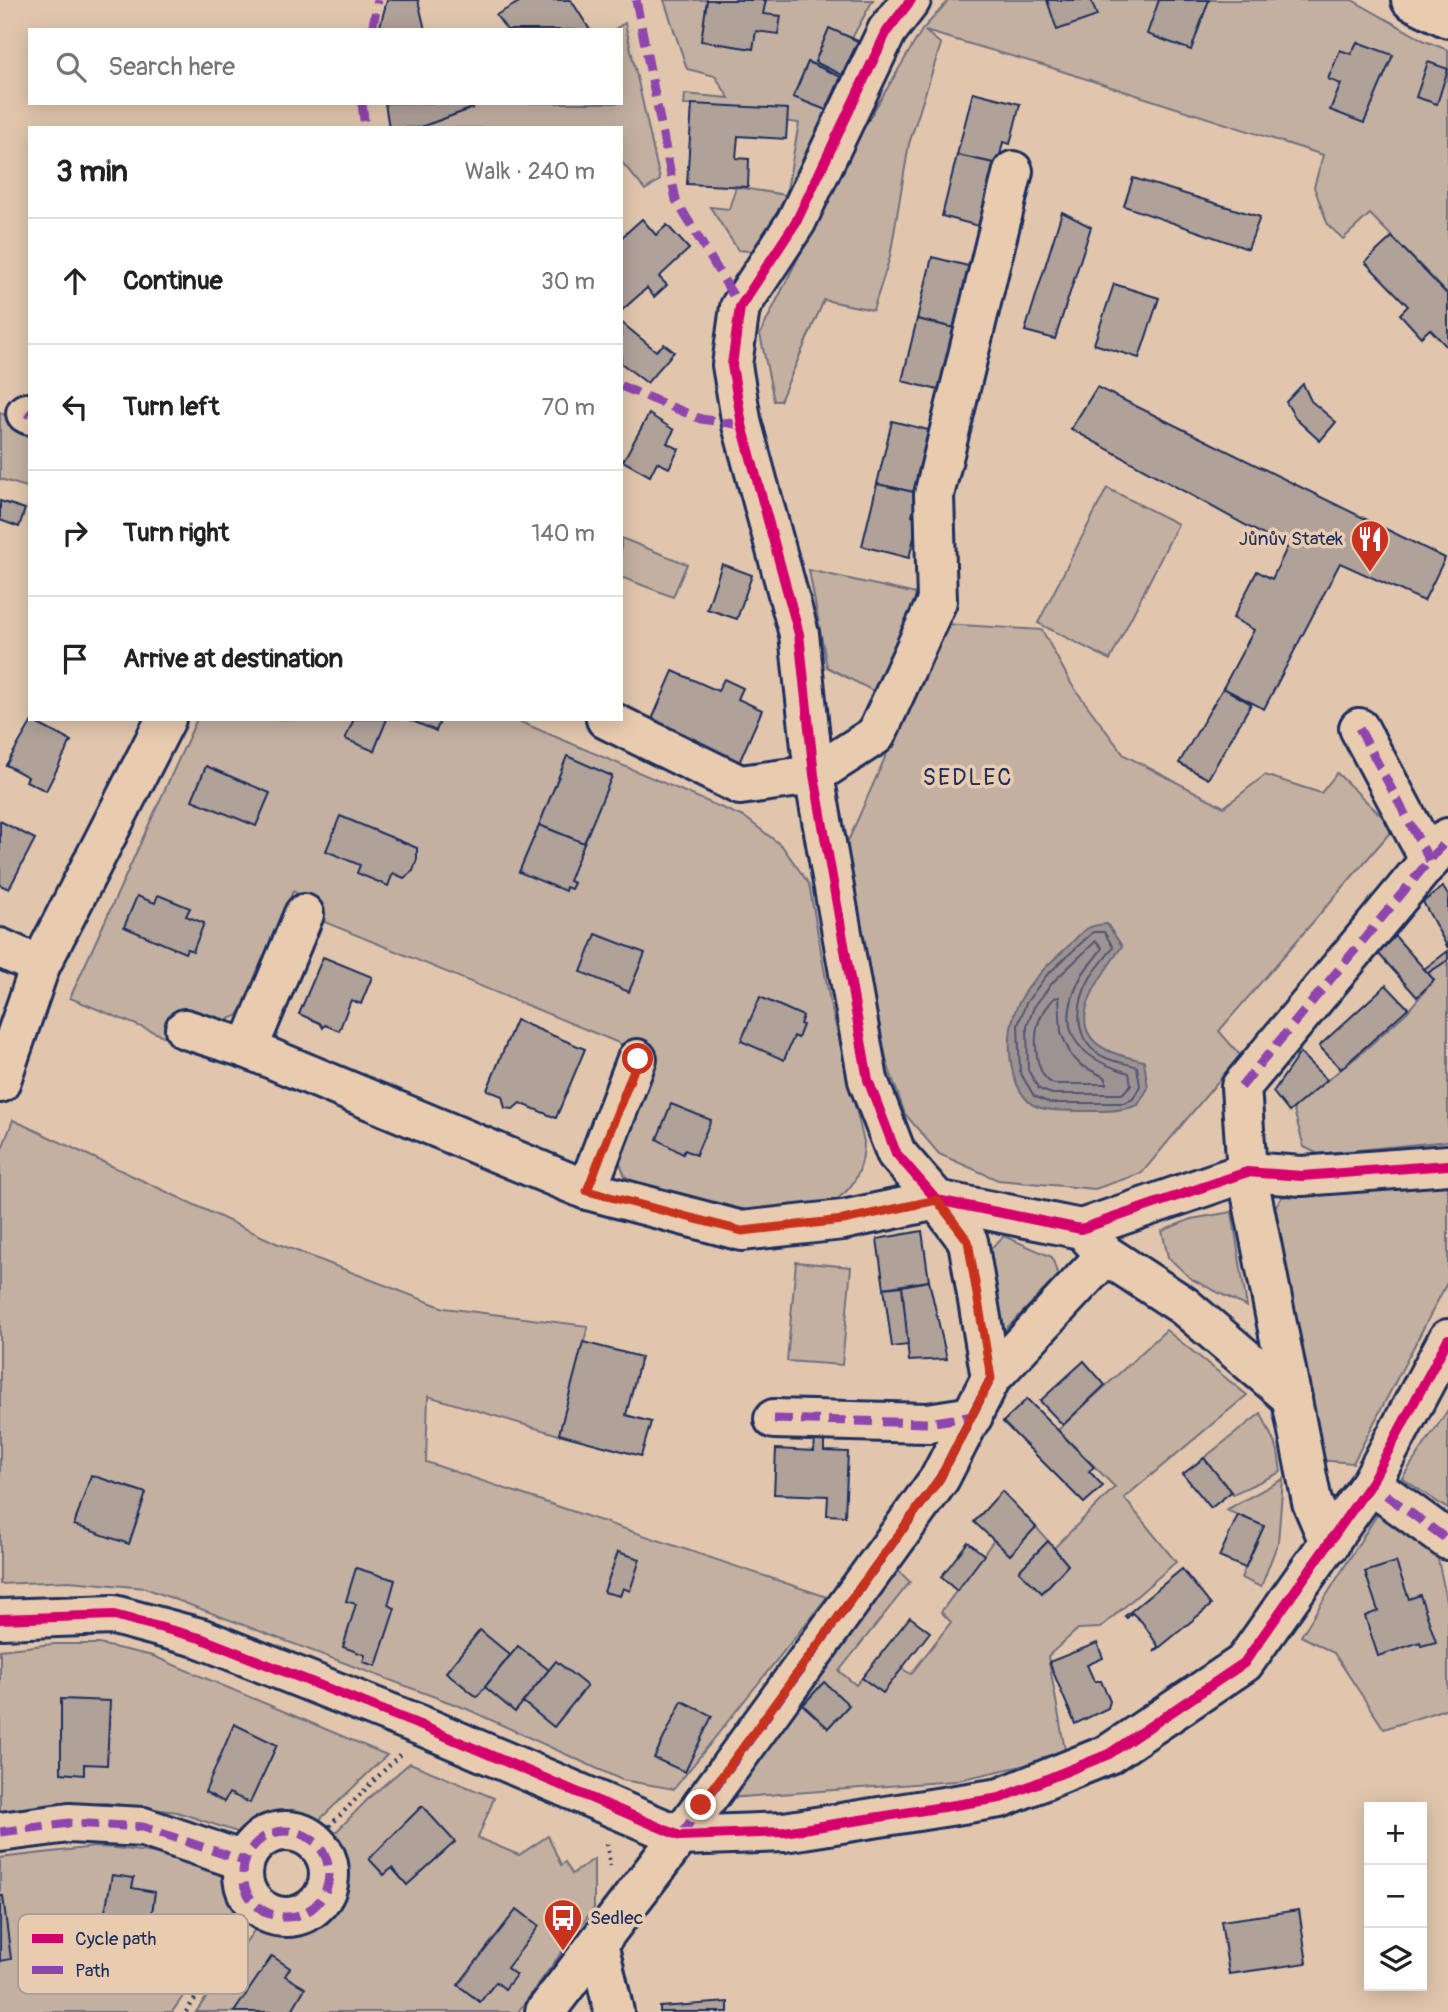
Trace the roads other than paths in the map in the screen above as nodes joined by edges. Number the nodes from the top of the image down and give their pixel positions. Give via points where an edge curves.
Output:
1 (911, 0) edge
2 (1411, 0) edge
3 (1448, 18) edge
4 (1013, 171) dead end
5 (165, 721) edge
6 (610, 721) edge
7 (1359, 728) dead end
8 (814, 775) junction
9 (1439, 849) edge
10 (304, 914) dead end
11 (0, 948) edge
12 (40, 966) junction
13 (185, 1029) dead end
14 (248, 1049) junction
15 (638, 1059) dead end
16 (0, 1083) edge
17 (1448, 1165) edge
18 (1247, 1172) junction
19 (587, 1191) junction
20 (937, 1200) junction
21 (1094, 1242) junction
22 (1448, 1339) edge
23 (991, 1378) junction
24 (1292, 1398) junction
25 (973, 1416) junction
26 (774, 1419) dead end
27 (1387, 1495) dead end
28 (1448, 1539) edge
29 (1330, 1544) junction
30 (0, 1619) edge
31 (0, 1832) edge
32 (680, 1836) junction
33 (244, 1861) junction
34 (598, 1942) junction
35 (545, 2012) edge
36 (614, 2012) edge

1 - 8 street via 887,31 796,222 740,307 732,365 742,425 799,634
2 - 3 street
4 - 8 street via 934,495 937,601 876,735
5 - 12 street
6 - 8 street via 740,785
7 - 9 street
8 - 20 street via 868,1080 896,1153
9 - 18 street via 1241,1087
10 - 14 street
11 - 12 street
12 - 16 street
13 - 14 street
14 - 19 street
15 - 19 street
17 - 18 street via 1302,1175
18 - 21 street
18 - 24 street
19 - 20 street via 742,1231 843,1220
20 - 21 street
20 - 23 street via 968,1241
21 - 23 street
21 - 24 street via 1184,1306
22 - 29 street via 1371,1483
23 - 25 street
24 - 29 street via 1312,1502
25 - 26 street via 928,1423
25 - 32 street via 940,1478
27 - 28 street
29 - 32 street via 1244,1663 1109,1754 1000,1798 784,1832
30 - 32 street via 114,1615 200,1638
31 - 33 street via 69,1823 143,1827
32 - 34 street
33 - 33 street via 251,1848 273,1832 288,1830 315,1841 328,1861 326,1892 317,1904 296,1916 281,1917 258,1906 244,1885
34 - 35 street
34 - 36 street

